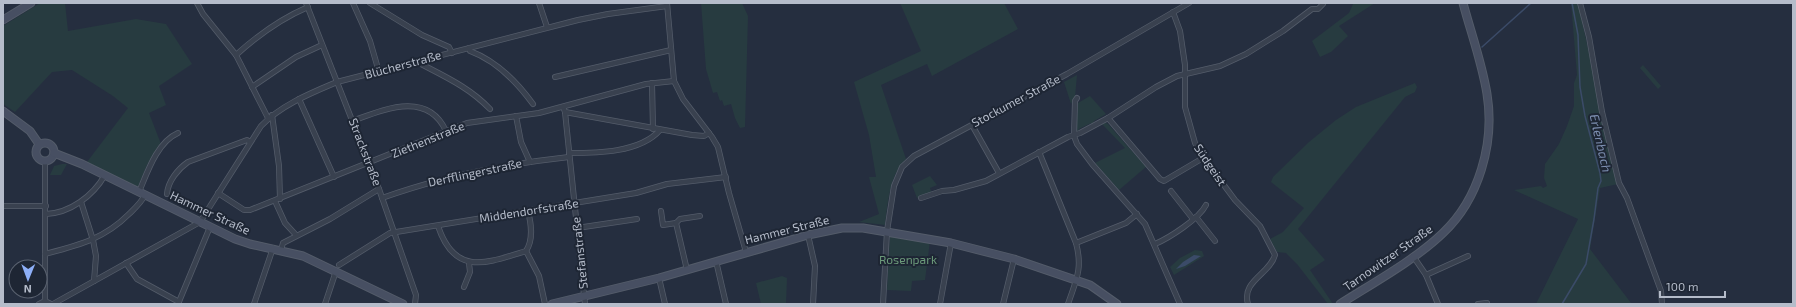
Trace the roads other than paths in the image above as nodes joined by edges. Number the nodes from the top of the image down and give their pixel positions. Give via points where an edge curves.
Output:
1 (31, 3) edge
2 (197, 3) edge
3 (353, 3) edge
4 (370, 3) edge
5 (539, 3) edge
6 (1189, 3) edge
7 (1462, 3) edge
8 (1580, 3) edge
9 (667, 4) edge
10 (1323, 4) edge
11 (307, 5) edge
12 (1173, 12) junction
13 (3, 20) edge
14 (547, 27) junction
15 (322, 45) junction
16 (468, 48) junction
17 (671, 50) junction
18 (452, 52) junction
19 (236, 55) junction
20 (420, 61) junction
21 (379, 72) junction
22 (1185, 74) junction
23 (555, 77) dead end
24 (674, 81) junction
25 (337, 82) junction
26 (652, 83) junction
27 (252, 87) junction
28 (1077, 98) dead end
29 (299, 99) junction
30 (534, 104) dead end
31 (563, 107) junction
32 (490, 108) dead end
33 (3, 111) edge
34 (565, 112) junction
35 (516, 116) junction
36 (270, 117) junction
37 (1108, 118) junction
38 (352, 121) junction
39 (972, 125) junction
40 (653, 129) junction
41 (660, 130) junction
42 (446, 131) junction
43 (709, 133) junction
44 (178, 134) dead end
45 (1074, 136) junction
46 (250, 142) junction
47 (40, 144) junction
48 (1039, 152) junction
49 (54, 153) junction
50 (569, 155) junction
51 (1203, 158) junction
52 (45, 161) junction
53 (530, 162) junction
54 (369, 164) junction
55 (999, 173) junction
56 (105, 175) junction
57 (726, 177) junction
58 (334, 178) junction
59 (379, 189) junction
60 (1171, 192) dead end
61 (218, 193) junction
62 (167, 194) dead end
63 (142, 196) junction
64 (382, 198) junction
65 (921, 198) dead end
66 (277, 200) junction
67 (81, 202) junction
68 (574, 203) junction
69 (1206, 205) dead end
70 (3, 206) edge
71 (46, 206) junction
72 (528, 211) junction
73 (661, 211) dead end
74 (46, 214) junction
75 (1136, 214) junction
76 (700, 216) dead end
77 (1194, 218) junction
78 (637, 220) dead end
79 (200, 222) junction
80 (676, 223) junction
81 (438, 226) junction
82 (210, 227) junction
83 (577, 228) junction
84 (886, 231) junction
85 (395, 232) junction
86 (808, 234) junction
87 (296, 235) junction
88 (93, 240) junction
89 (1215, 241) dead end
90 (951, 243) junction
91 (1076, 244) junction
92 (1155, 244) junction
93 (273, 248) junction
94 (281, 250) junction
95 (526, 251) junction
96 (746, 252) junction
97 (46, 254) junction
98 (1413, 256) junction
99 (1468, 256) dead end
100 (1014, 259) junction
101 (716, 261) junction
102 (469, 262) junction
103 (126, 263) junction
104 (338, 268) junction
105 (687, 270) junction
106 (1426, 275) junction
107 (658, 278) junction
108 (1076, 280) junction
109 (94, 281) junction
110 (464, 288) dead end
111 (45, 301) junction
112 (585, 301) edge
113 (393, 302) edge
114 (1487, 302) dead end
115 (178, 303) edge
116 (39, 304) edge
117 (52, 304) edge
118 (254, 304) edge
119 (325, 304) edge
120 (403, 304) edge
121 (415, 304) edge
122 (545, 304) edge
123 (552, 304) edge
124 (665, 304) edge
125 (726, 304) edge
126 (814, 304) edge
127 (883, 304) edge
128 (940, 304) edge
129 (1004, 304) edge
130 (1068, 304) edge
131 (1117, 304) edge
132 (1180, 304) edge
133 (1248, 304) edge
134 (1340, 304) edge
135 (1438, 304) edge
136 (1478, 304) edge
137 (1662, 304) edge

1 - 13 main road
2 - 19 street
3 - 21 street via 370,41
4 - 18 street via 422,35 449,47
5 - 14 street
6 - 12 street, Stockumer Straße
7 - 98 main road, Tarnowitzer Straße via 1487,95 1486,149 1476,183 1457,216 1436,239
8 - 137 street via 1619,183 1627,198 1661,291
9 - 14 street, Blücherstraße
9 - 17 street
10 - 22 street via 1238,58 1220,66
11 - 15 street, Strackstraße
11 - 19 street via 257,36
12 - 22 street, Südgeist via 1180,31
12 - 39 street, Stockumer Straße via 1067,74
14 - 16 street, Blücherstraße
15 - 25 street, Strackstraße
15 - 27 street via 296,57
16 - 18 street, Blücherstraße
16 - 30 street via 494,63
17 - 23 street
17 - 24 street
18 - 20 street, Blücherstraße
19 - 27 street
20 - 21 street, Blücherstraße
20 - 32 street via 421,64 466,88
21 - 25 street, Blücherstraße
22 - 37 street via 1156,87
22 - 51 street, Südgeist via 1187,115 1195,143
24 - 26 street, Ziethenstraße
24 - 43 street via 683,99
25 - 29 street, Blücherstraße
25 - 38 street, Strackstraße
26 - 31 street, Ziethenstraße
26 - 40 street
27 - 36 street
28 - 45 street
29 - 36 street, Blücherstraße
29 - 58 street
31 - 34 street, Stefanstraße
31 - 35 street, Ziethenstraße
33 - 47 main road via 30,131
34 - 40 street
34 - 50 street, Stefanstraße
35 - 42 street, Ziethenstraße via 467,123
35 - 53 street via 521,142
36 - 46 street, Blücherstraße
36 - 66 street via 279,166
37 - 45 street
37 - 51 street via 1164,181
38 - 42 street via 408,105 428,112 440,121
38 - 54 street, Strackstraße
39 - 55 street
39 - 84 street, Stockumer Straße via 914,156 902,167 894,186
40 - 41 street
41 - 43 street via 701,136
41 - 50 street, Derfflingerstraße via 656,135 640,143 614,151
42 - 54 street, Ziethenstraße
43 - 57 street via 721,153
44 - 63 street via 171,136 153,158
45 - 48 street
45 - 75 street via 1082,152
46 - 61 street, Blücherstraße
46 - 62 street via 247,140 188,162 173,178 167,188
47 - 49 main road via 52,146
47 - 52 main road via 36,148 36,154 40,160
48 - 55 street
48 - 91 street
49 - 52 main road via 51,159
49 - 56 main road, Hammer Straße
50 - 53 street, Derfflingerstraße
50 - 68 street, Stefanstraße
51 - 133 street, Südgeist via 1235,200 1260,226 1275,255 1248,289
52 - 71 street
53 - 64 street, Derfflingerstraße via 441,178
54 - 58 street, Ziethenstraße
54 - 59 street, Strackstraße
55 - 65 street via 986,181
56 - 63 main road, Hammer Straße
56 - 67 street via 98,187
57 - 68 street, Middendorfstraße via 667,184 636,193
57 - 96 street
58 - 66 street, Ziethenstraße
59 - 64 street, Strackstraße
59 - 87 street via 330,219
60 - 77 street
61 - 66 street, Ziethenstraße via 247,211
61 - 79 street, Blücherstraße
63 - 79 main road, Hammer Straße
63 - 88 street via 120,223
64 - 85 street, Strackstraße
66 - 87 street via 285,223
67 - 74 street
67 - 88 street
68 - 72 street, Middendorfstraße
68 - 83 street, Stefanstraße
69 - 77 street via 1203,212
70 - 71 street
71 - 74 street
72 - 81 street, Middendorfstraße
72 - 95 street via 531,228 530,243
73 - 80 street via 663,225
74 - 97 street
75 - 91 street via 1126,223
75 - 92 street via 1145,224
76 - 80 street via 680,219
77 - 89 street
77 - 92 street via 1167,239
78 - 83 street
79 - 82 main road, Hammer Straße
79 - 103 street
80 - 105 street
81 - 85 street, Middendorfstraße
81 - 102 street via 445,244
82 - 93 main road, Hammer Straße via 245,242
82 - 115 street
83 - 112 street, Stefanstraße
84 - 86 main road, Hammer Straße via 853,228
84 - 90 main road, Hammer Straße
84 - 127 street, Stockumer Straße
85 - 104 street, Middendorfstraße via 387,234
85 - 121 street, Strackstraße via 416,295
86 - 96 main road, Hammer Straße
86 - 126 street via 816,266
87 - 94 street via 283,243
88 - 97 street
88 - 109 street via 96,256
90 - 100 main road, Hammer Straße
90 - 128 street
91 - 108 street via 1080,261
92 - 132 street
93 - 94 main road, Hammer Straße
93 - 118 street
94 - 104 main road, Hammer Straße
95 - 102 street via 484,262
95 - 122 street via 539,276
96 - 101 main road, Hammer Straße
97 - 111 street
98 - 106 street
98 - 134 main road, Tarnowitzer Straße
99 - 106 street
100 - 108 main road, Hammer Straße
100 - 129 street
101 - 105 main road, Hammer Straße
101 - 125 street
102 - 110 street via 470,272
103 - 109 street
103 - 115 street via 137,280
104 - 113 main road, Hammer Straße
104 - 119 street
105 - 107 main road, Hammer Straße
106 - 135 street
107 - 112 main road, Hammer Straße
107 - 124 street
108 - 130 street
108 - 131 main road, Hammer Straße via 1094,288
109 - 117 street
111 - 116 street
111 - 117 street
112 - 123 main road, Hammer Straße
113 - 120 main road, Hammer Straße
114 - 136 street

